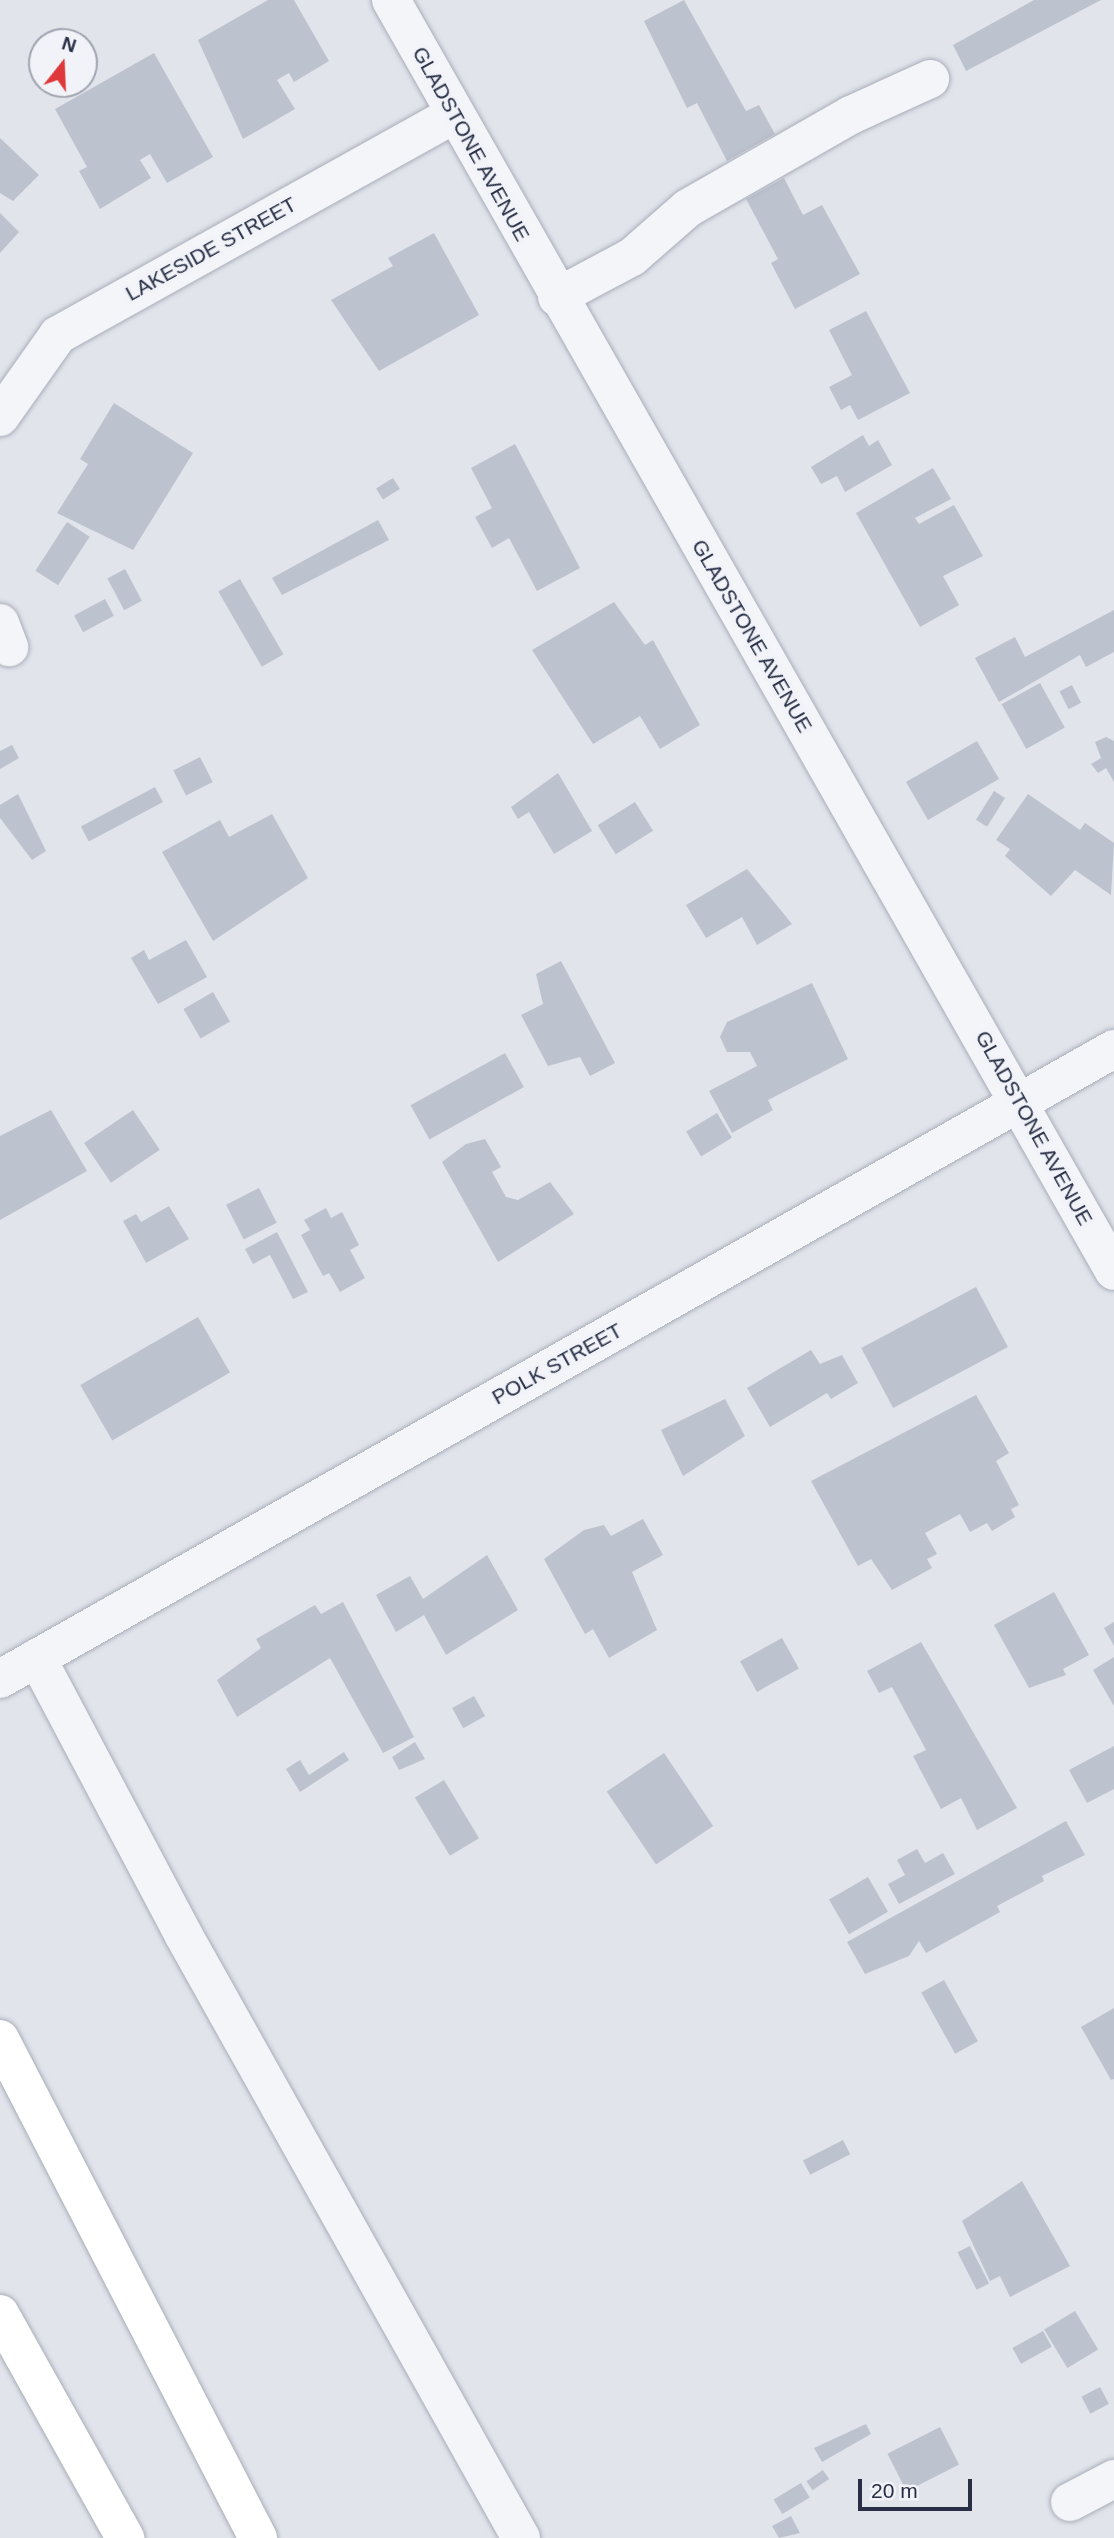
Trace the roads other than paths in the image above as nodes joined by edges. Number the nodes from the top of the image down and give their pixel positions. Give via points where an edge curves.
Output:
1 (391, 0) edge
2 (930, 79) dead end
3 (453, 115) junction
4 (557, 297) junction
5 (0, 417) edge
6 (1114, 1049) edge
7 (1020, 1102) junction
8 (1114, 1271) edge
9 (37, 1658) junction
10 (0, 1679) edge
11 (0, 2039) edge
12 (0, 2314) edge
13 (1114, 2479) edge
14 (1070, 2502) dead end
15 (125, 2538) edge
16 (258, 2538) edge
17 (522, 2538) edge

1 - 3 street, GLADSTONE AVENUE
2 - 4 street via 851,115 688,208 632,257
3 - 4 street, GLADSTONE AVENUE
3 - 5 street, LAKESIDE STREET via 58,335
4 - 7 street, GLADSTONE AVENUE
6 - 7 street, POLK STREET
7 - 8 street, GLADSTONE AVENUE
7 - 9 street, POLK STREET
9 - 10 street, POLK STREET
9 - 17 street via 183,1934
11 - 16 highway
12 - 15 highway
13 - 14 street

